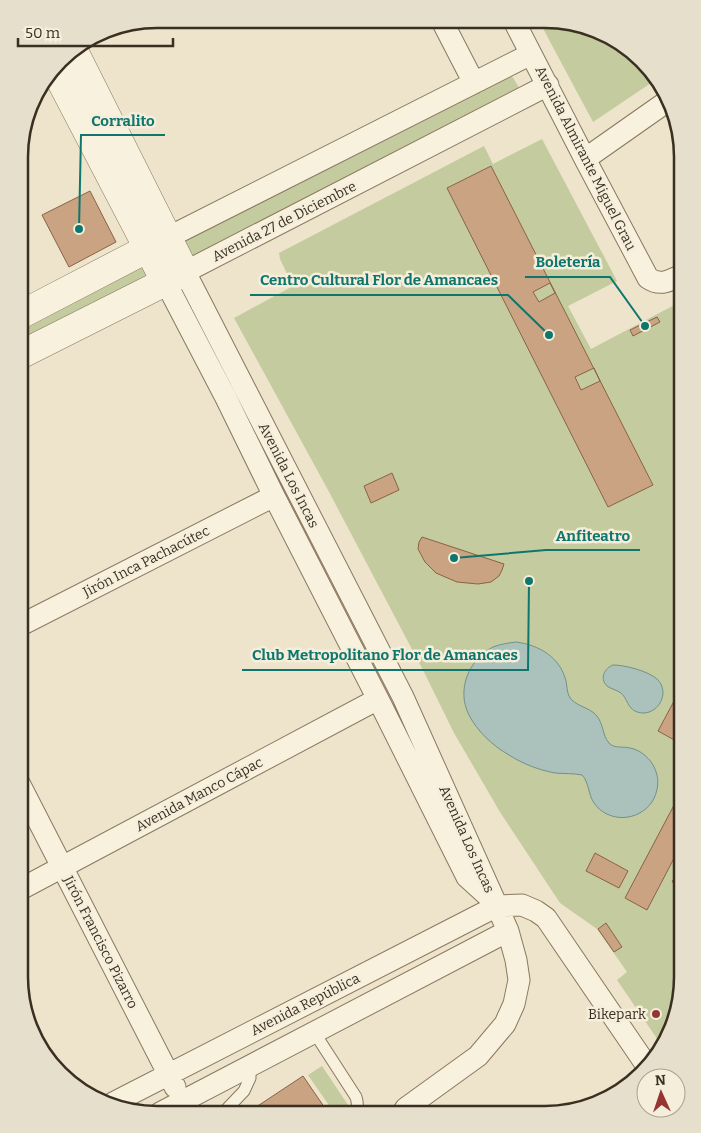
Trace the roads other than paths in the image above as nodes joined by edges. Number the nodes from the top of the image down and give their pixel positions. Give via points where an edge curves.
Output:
1 (446, 28) edge
2 (518, 28) edge
3 (531, 54) junction
4 (76, 56) edge
5 (58, 75) edge
6 (474, 83) junction
7 (548, 85) junction
8 (663, 104) edge
9 (585, 159) junction
10 (157, 243) junction
11 (175, 277) junction
12 (674, 278) edge
13 (28, 311) edge
14 (28, 351) edge
15 (274, 496) junction
16 (28, 621) edge
17 (378, 699) junction
18 (28, 801) edge
19 (62, 867) junction
20 (28, 885) edge
21 (497, 906) junction
22 (508, 931) junction
23 (314, 1032) junction
24 (643, 1060) edge
25 (250, 1066) junction
26 (169, 1074) junction
27 (119, 1100) edge
28 (182, 1101) junction
29 (173, 1106) edge
30 (230, 1106) edge
31 (358, 1106) edge
32 (409, 1106) edge

1 - 6 street
2 - 3 street, Avenida Almirante Miguel Grau
3 - 6 street
3 - 7 street, Avenida Almirante Miguel Grau
4 - 10 street, Avenida Los Incas
5 - 10 street, Avenida Los Incas
6 - 10 street
7 - 9 street, Avenida Almirante Miguel Grau
7 - 11 street, Avenida 27 de Diciembre
8 - 9 street
9 - 12 street, Avenida Almirante Miguel Grau via 648,278 656,283
10 - 11 street, Avenida Los Incas
10 - 13 street
11 - 14 street, Avenida 27 de Diciembre
11 - 15 street, Avenida Los Incas via 226,398
11 - 21 street, Avenida Los Incas via 403,697
15 - 16 street, Jirón Inca Pachacútec
15 - 17 street, Avenida Los Incas
17 - 19 street, Avenida Manco Cápac
17 - 21 street, Avenida Los Incas via 467,877
18 - 19 street, Jirón Francisco Pizarro
19 - 20 street, Avenida Manco Cápac
19 - 26 street, Jirón Francisco Pizarro
21 - 22 street
21 - 24 street, Avenida Los Incas via 522,905 546,918
21 - 26 street, Avenida República
22 - 23 street, Avenida República
22 - 32 street via 518,980 514,1004 505,1024 478,1056
23 - 25 street, Avenida República
23 - 31 lane
25 - 28 street, Avenida República
25 - 30 lane via 250,1078 244,1091
26 - 27 street, Avenida República
26 - 28 street, Jirón Francisco Pizarro
28 - 29 street, Avenida República

